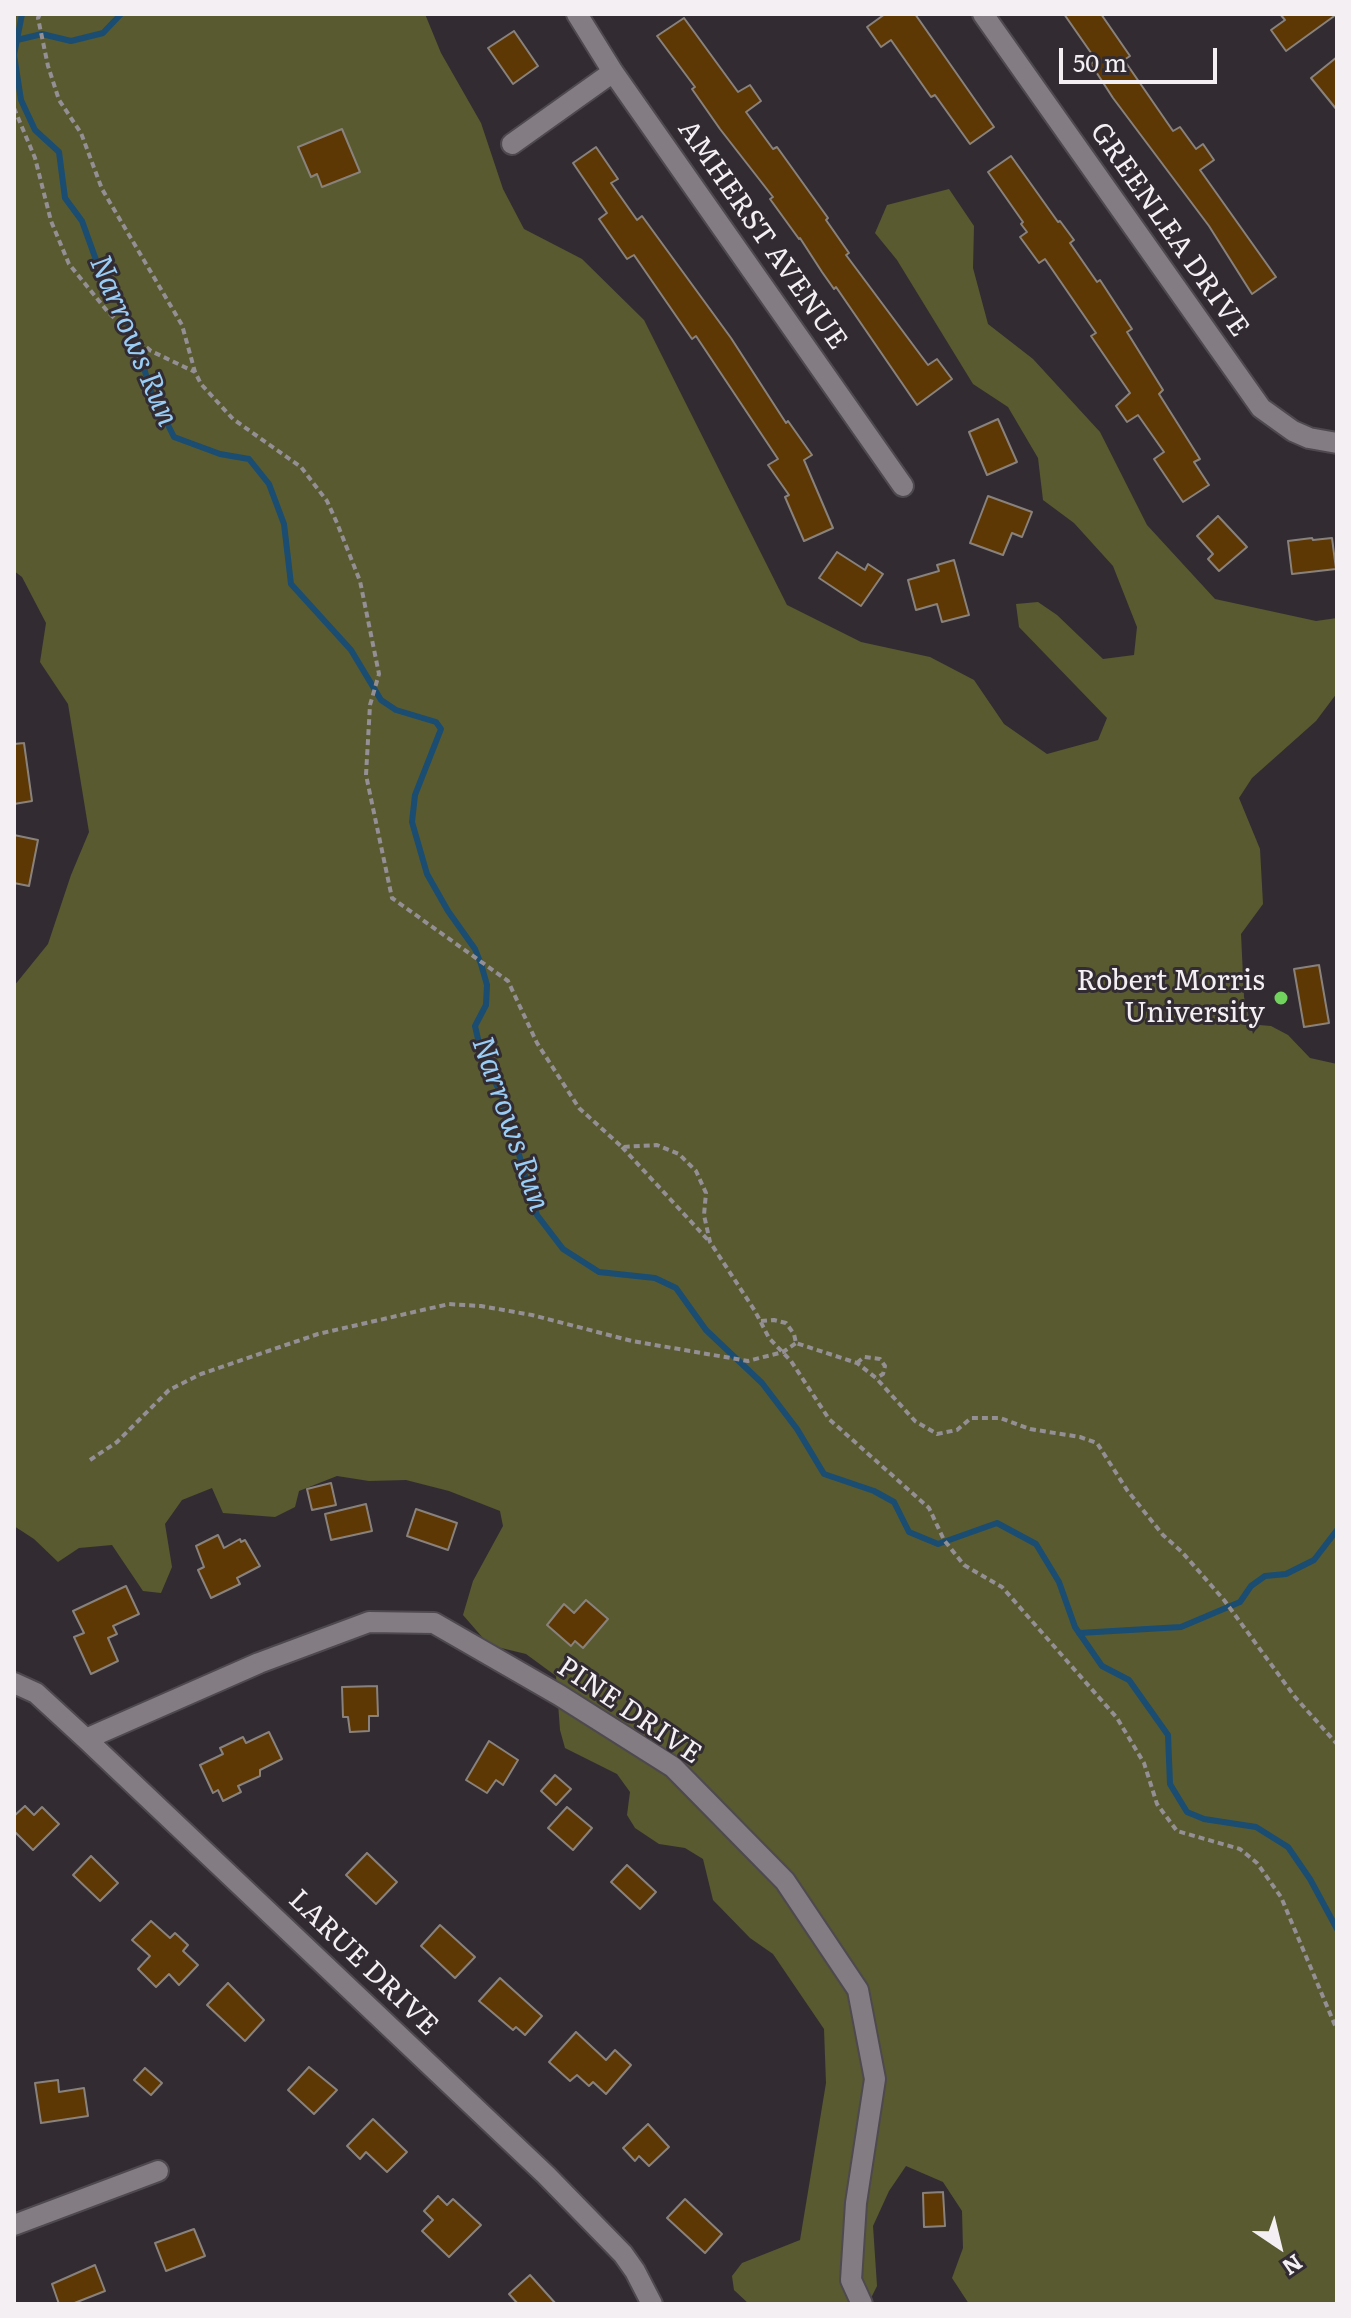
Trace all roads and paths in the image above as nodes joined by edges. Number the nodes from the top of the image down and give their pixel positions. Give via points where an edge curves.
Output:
1 (40, 14) edge
2 (577, 14) edge
3 (983, 14) edge
4 (613, 72) junction
5 (14, 108) edge
6 (512, 144) dead end
7 (195, 372) junction
8 (1337, 443) edge
9 (903, 486) dead end
10 (622, 1147) junction
11 (710, 1242) junction
12 (761, 1321) junction
13 (796, 1343) junction
14 (783, 1352) junction
15 (857, 1363) junction
16 (876, 1378) junction
17 (90, 1460) dead end
18 (14, 1683) edge
19 (86, 1739) junction
20 (1337, 1744) edge
21 (1337, 2030) edge
22 (158, 2171) dead end
23 (14, 2225) edge
24 (652, 2304) edge
25 (862, 2304) edge

1 - 7 path via 59,100 81,133 102,189 182,325
2 - 4 street, AMHERST AVENUE
3 - 8 street, GREENLEA DRIVE via 1250,395 1293,431
4 - 6 street
4 - 9 street, AMHERST AVENUE
5 - 7 path via 69,264 131,334 151,351
7 - 10 path via 233,419 301,467 327,501 360,581 379,674 370,705 366,775 392,898 508,981 537,1043 579,1108
10 - 11 path
10 - 11 path via 657,1145 679,1154 696,1171 706,1193
11 - 12 path
12 - 13 path via 786,1323
12 - 14 path
13 - 14 path
13 - 15 path
14 - 17 path via 748,1361 713,1356 532,1315 449,1304 318,1334 201,1374 169,1390 117,1442
14 - 21 path via 829,1419 929,1508 964,1565 1002,1587 1117,1718 1144,1763 1157,1804 1177,1831 1240,1849 1257,1863 1281,1897
15 - 16 path
15 - 16 path via 864,1357 880,1359 885,1366
16 - 20 path via 915,1421 937,1434 957,1430 971,1418 1000,1418 1097,1443 1127,1490 1224,1600 1295,1697
18 - 19 street, LARUE DRIVE via 36,1693
19 - 24 street, LARUE DRIVE via 581,2209 623,2254
19 - 25 street, PINE DRIVE via 259,1663 369,1622 434,1623 673,1767 785,1881 858,1990 875,2079 856,2203 851,2280
22 - 23 street

